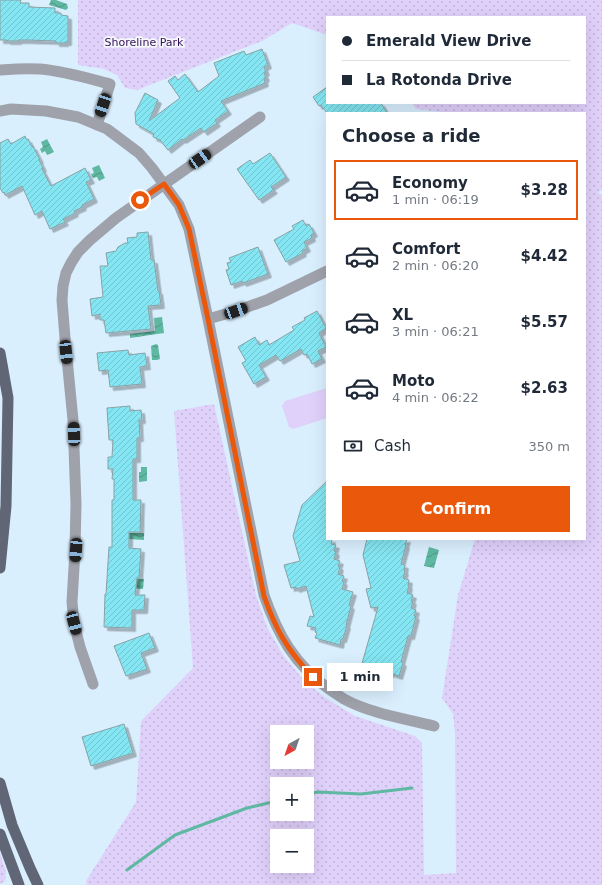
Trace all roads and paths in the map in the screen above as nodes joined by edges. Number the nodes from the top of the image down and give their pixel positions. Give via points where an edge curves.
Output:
1 (0, 70) edge
2 (0, 111) edge
3 (260, 117) dead end
4 (97, 125) junction
5 (164, 184) junction
6 (326, 271) edge
7 (208, 319) junction
8 (0, 353) edge
9 (0, 568) edge
10 (93, 684) dead end
11 (434, 726) dead end
12 (0, 783) edge
13 (0, 834) edge
14 (19, 885) edge
15 (38, 885) edge

1 - 4 street via 41,69 110,84
2 - 4 street via 46,110 78,117
3 - 5 street
4 - 5 street via 107,129 139,153
5 - 7 street via 179,205 189,229
5 - 10 street via 116,218 78,252 66,273 63,286 64,331 73,420 76,504 72,602 80,647
6 - 7 street via 267,300
7 - 11 street via 264,596 281,636 289,650 313,677 343,699 389,715
8 - 9 main road via 8,398 6,506
12 - 15 main road via 12,825
13 - 14 main road

